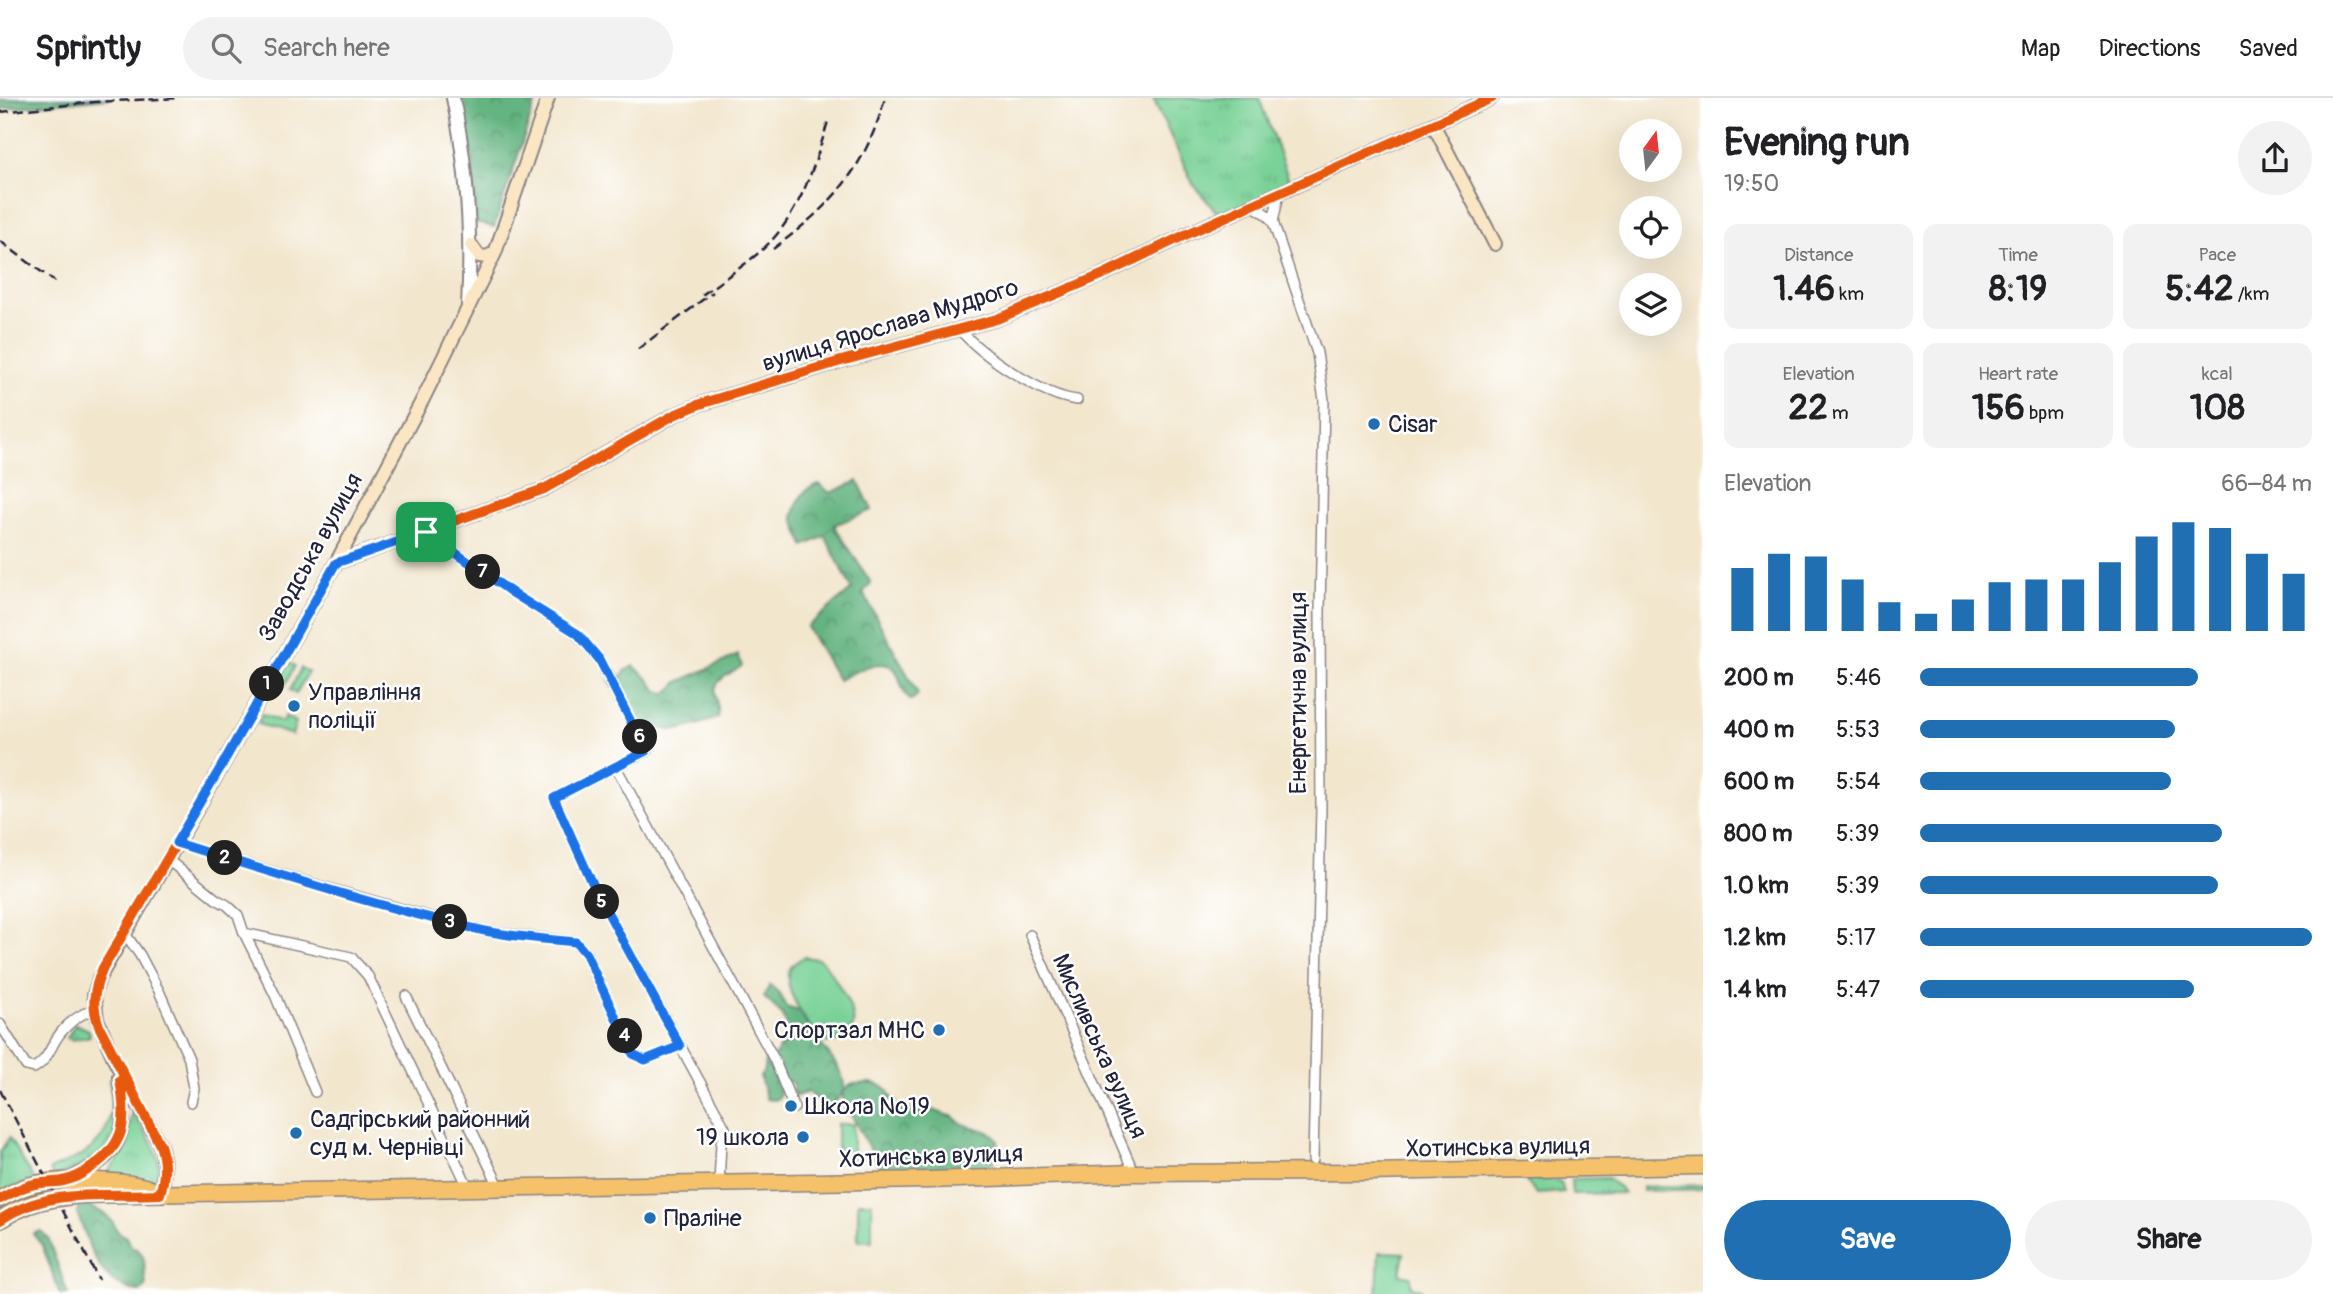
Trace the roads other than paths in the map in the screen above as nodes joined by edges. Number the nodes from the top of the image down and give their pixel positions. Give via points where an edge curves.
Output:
1 (453, 98) edge
2 (548, 98) edge
3 (1492, 98) edge
4 (1433, 124) junction
5 (1279, 194) junction
6 (1252, 205) junction
7 (1273, 222) junction
8 (1495, 244) dead end
9 (471, 245) junction
10 (495, 253) junction
11 (468, 310) junction
12 (960, 330) junction
13 (1077, 400) dead end
14 (426, 532) junction
15 (336, 563) junction
16 (615, 766) junction
17 (176, 843) junction
18 (167, 859) junction
19 (124, 932) junction
20 (244, 933) junction
21 (1030, 935) dead end
22 (406, 996) dead end
23 (94, 1009) junction
24 (0, 1024) edge
25 (680, 1046) junction
26 (117, 1063) junction
27 (315, 1092) dead end
28 (191, 1102) dead end
29 (794, 1108) dead end
30 (1313, 1166) junction
31 (1703, 1166) edge
32 (1134, 1173) junction
33 (62, 1181) junction
34 (719, 1184) junction
35 (500, 1188) junction
36 (469, 1189) junction
37 (160, 1194) junction
38 (0, 1199) edge
39 (0, 1220) edge

1 - 9 street via 464,148
2 - 10 main road, Заводська вулиця
3 - 4 main road, вулиця Ярослава Мудрого
4 - 5 main road, вулиця Ярослава Мудрого
4 - 8 main road
5 - 6 main road, вулиця Ярослава Мудрого
5 - 7 street
6 - 7 street
6 - 12 main road, вулиця Ярослава Мудрого via 997,320
7 - 30 street, Енергетична вулиця via 1317,353 1324,400
9 - 10 main road via 479,256
9 - 11 street
10 - 11 main road, Заводська вулиця
11 - 15 main road, Заводська вулиця
12 - 13 street via 1011,371 1063,399
12 - 14 main road, вулиця Ярослава Мудрого via 700,404 648,428 544,489
14 - 15 main road, вулиця Ярослава Мудрого
14 - 16 street via 578,634 599,659 646,751
15 - 17 main road, Заводська вулиця
16 - 25 street via 554,798 595,889
16 - 29 street via 774,1059
17 - 18 main road, Заводська вулиця
17 - 25 street via 459,925 576,942 633,1054 645,1060
18 - 19 main road, Заводська вулиця
18 - 20 street via 228,905 238,915
19 - 23 main road, Заводська вулиця via 99,978
19 - 28 street via 159,991 189,1059 194,1088
20 - 27 street
20 - 36 street via 351,957 360,965
21 - 32 street, Мисливська вулиця
22 - 35 street
23 - 24 street via 72,1021 34,1068 26,1066
23 - 26 main road
25 - 34 street via 725,1128
26 - 33 main road via 124,1114 116,1145 105,1158
26 - 37 main road via 165,1158
30 - 31 highway, Хотинська вулиця
30 - 32 highway, Хотинська вулиця
32 - 34 highway, Хотинська вулиця
33 - 37 highway, Хотинська вулиця via 141,1184
33 - 38 highway via 34,1184
34 - 35 highway, Хотинська вулиця
35 - 36 highway, Хотинська вулиця
36 - 37 highway, Хотинська вулиця
37 - 39 highway, Хотинська вулиця via 41,1200

